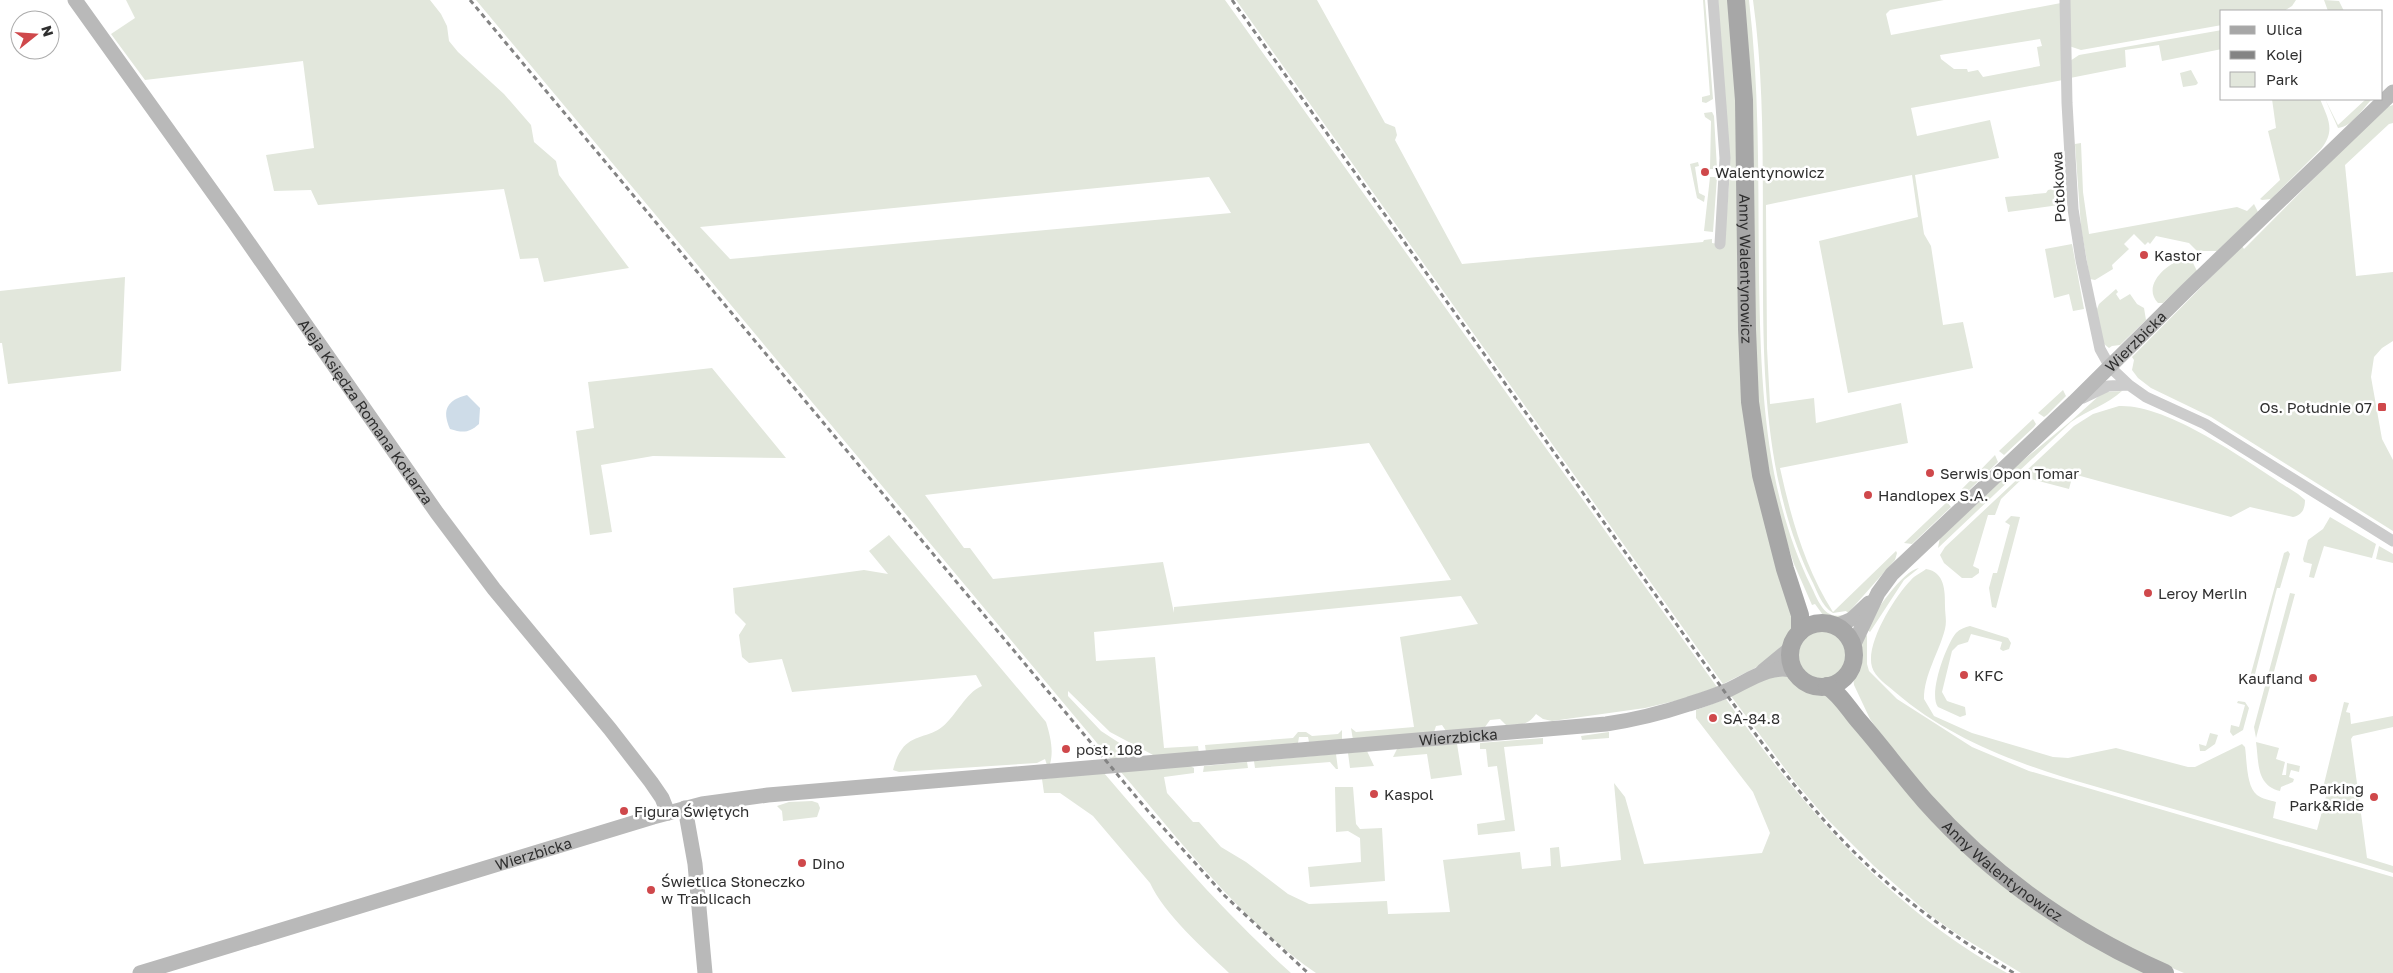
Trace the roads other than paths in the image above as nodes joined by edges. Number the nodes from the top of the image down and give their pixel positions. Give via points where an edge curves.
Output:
1 (75, 0) edge
2 (1713, 0) edge
3 (1736, 0) edge
4 (2065, 0) edge
5 (2393, 92) edge
6 (1720, 244) dead end
7 (2110, 367) junction
8 (2129, 385) junction
9 (2074, 402) junction
10 (1777, 535) junction
11 (2393, 541) edge
12 (1878, 593) junction
13 (1829, 625) junction
14 (1800, 632) junction
15 (1853, 646) junction
16 (1791, 648) junction
17 (1795, 670) junction
18 (1848, 673) junction
19 (1756, 676) junction
20 (1827, 686) junction
21 (1871, 733) junction
22 (685, 808) junction
23 (668, 813) junction
24 (140, 973) edge
25 (705, 973) edge
26 (2165, 973) edge

1 - 23 street, Aleja Księdza Romana Kotlarza via 437,513 494,590 640,766
2 - 6 street via 1725,158
3 - 10 main road, Anny Walentynowicz via 1744,107 1748,382 1758,456
4 - 7 street, Potokowa via 2067,95 2076,231 2100,349
5 - 7 street, Wierzbicka
7 - 8 street
7 - 9 street, Wierzbicka
8 - 9 street via 2108,386
8 - 11 street via 2146,397 2205,424
9 - 12 street, Wierzbicka via 1892,574
10 - 13 main road, Anny Walentynowicz via 1814,615
10 - 14 main road, Anny Walentynowicz via 1800,615
12 - 13 street, Wierzbicka via 1852,619
12 - 15 street, Wierzbicka
13 - 14 main road via 1812,625
13 - 15 main road via 1845,633
14 - 16 main road
15 - 18 main road via 1854,658
16 - 17 main road
16 - 19 street, Wierzbicka
17 - 19 street, Wierzbicka via 1782,668
17 - 20 main road via 1808,683
18 - 20 main road via 1838,683
18 - 21 main road, Anny Walentynowicz via 1852,692
19 - 22 street, Wierzbicka via 1689,704 1613,723 768,795
20 - 21 main road, Anny Walentynowicz
21 - 26 main road, Anny Walentynowicz via 1938,815 2003,875 2088,934
22 - 23 street, Wierzbicka
22 - 25 street via 695,864
23 - 24 street, Wierzbicka

